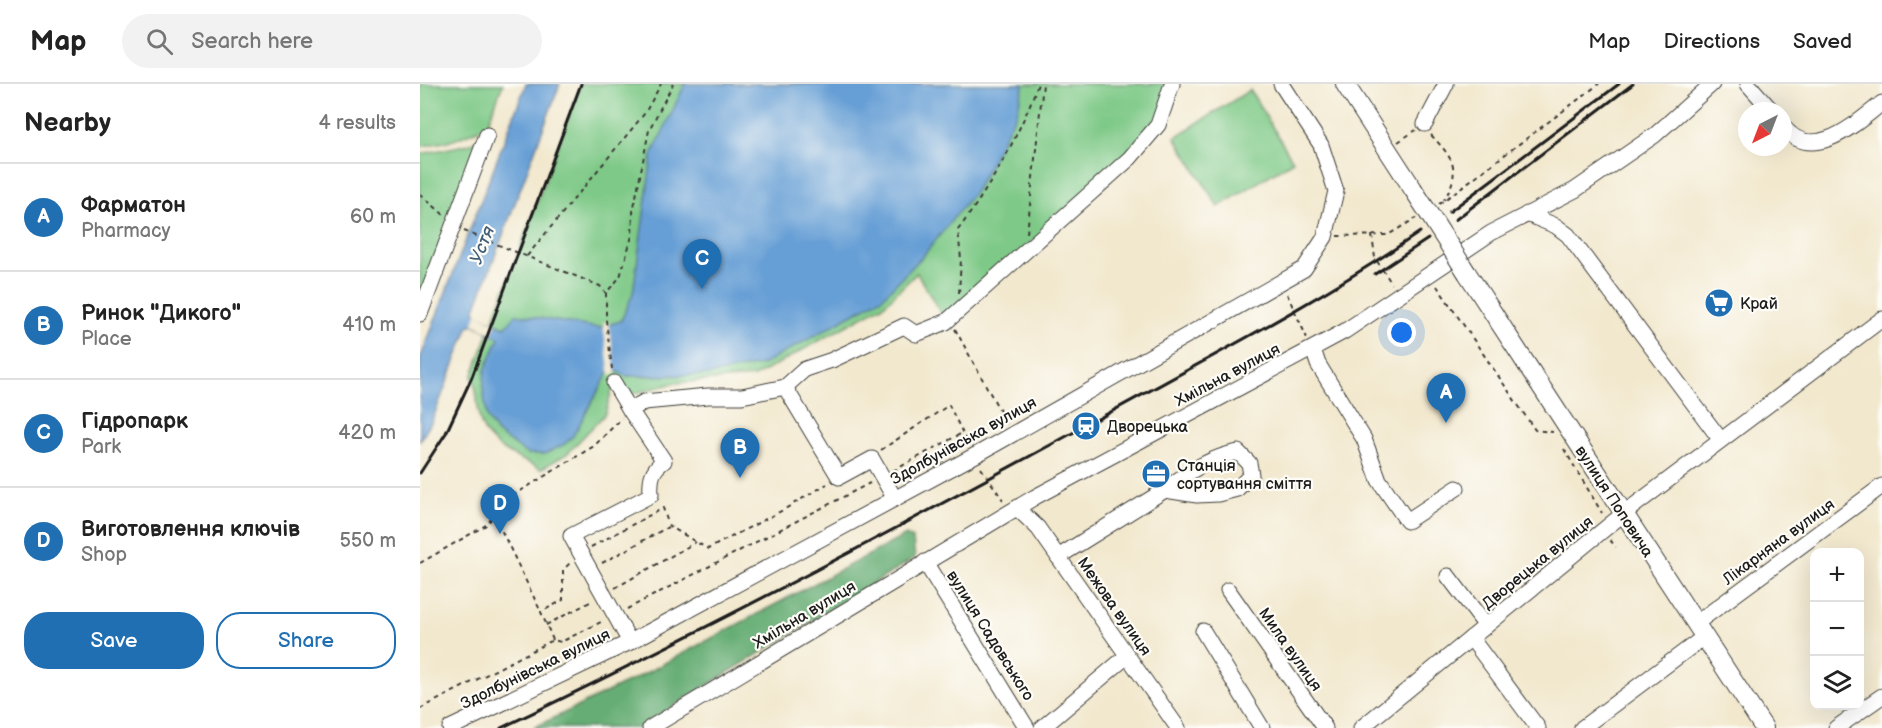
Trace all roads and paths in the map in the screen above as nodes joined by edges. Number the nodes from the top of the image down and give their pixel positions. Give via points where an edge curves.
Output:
1 (661, 84) edge
2 (673, 84) edge
3 (1038, 84) edge
4 (1043, 84) edge
5 (1172, 84) edge
6 (1281, 84) edge
7 (1345, 84) edge
8 (1446, 84) edge
9 (1599, 84) edge
10 (1712, 84) edge
11 (1748, 84) edge
12 (1764, 102) edge
13 (1882, 103) edge
14 (1421, 126) junction
15 (1792, 133) edge
16 (487, 135) dead end
17 (1401, 140) dead end
18 (420, 194) edge
19 (1443, 202) junction
20 (1434, 207) dead end
21 (1424, 213) dead end
22 (1527, 214) junction
23 (453, 226) junction
24 (1372, 235) junction
25 (1325, 237) junction
26 (1025, 252) junction
27 (527, 256) junction
28 (1429, 274) junction
29 (1279, 283) junction
30 (606, 293) junction
31 (1399, 294) junction
32 (955, 301) dead end
33 (420, 314) edge
34 (950, 318) junction
35 (1882, 319) edge
36 (1313, 348) junction
37 (614, 383) joint
38 (785, 387) junction
39 (630, 410) junction
40 (1546, 422) dead end
41 (962, 433) junction
42 (1012, 434) junction
43 (1720, 439) junction
44 (1559, 442) dead end
45 (974, 456) junction
46 (872, 459) junction
47 (839, 477) junction
48 (882, 477) junction
49 (1882, 486) edge
50 (1457, 488) dead end
51 (1165, 490) junction
52 (895, 499) junction
53 (1018, 509) junction
54 (494, 514) junction
55 (1623, 514) junction
56 (669, 526) junction
57 (1604, 531) junction
58 (697, 542) junction
59 (1616, 548) dead end
60 (579, 554) junction
61 (1058, 557) junction
62 (925, 562) junction
63 (420, 563) edge
64 (589, 570) junction
65 (1448, 576) dead end
66 (1228, 590) dead end
67 (603, 595) junction
68 (541, 612) junction
69 (615, 616) junction
70 (546, 625) junction
71 (1486, 626) junction
72 (1700, 630) junction
73 (1203, 631) dead end
74 (1471, 638) junction
75 (554, 640) junction
76 (630, 642) junction
77 (1127, 656) junction
78 (1882, 696) edge
79 (420, 709) edge
80 (656, 726) edge
81 (450, 728) edge
82 (1028, 728) edge
83 (1042, 728) edge
84 (1178, 728) edge
85 (1262, 728) edge
86 (1325, 728) edge
87 (1361, 728) edge
88 (1538, 728) edge
89 (1582, 728) edge
90 (1764, 728) edge
91 (1836, 728) edge

1 - 27 path via 645,113
2 - 30 path via 649,130 632,236 620,277
3 - 32 path via 1024,123 990,186 958,230 960,291
4 - 26 path
5 - 26 street via 1158,125 1130,158
6 - 25 street, Здолбунівська вулиця via 1321,145 1336,191
7 - 55 main road, вулиця Поповича, bridge
8 - 14 street
9 - 19 path
10 - 22 street, Хмільна вулиця via 1655,135 1575,190
11 - 12 street
13 - 15 street via 1837,135 1816,144
14 - 17 path
14 - 19 path via 1447,152 1455,168 1454,183
16 - 23 street
18 - 23 path
19 - 20 path
21 - 24 path via 1388,235
22 - 28 street, Хмільна вулиця via 1491,232
22 - 43 street via 1568,235
23 - 27 path
23 - 33 street
24 - 25 path
24 - 31 path via 1375,258
25 - 29 street, Здолбунівська вулиця via 1304,269
26 - 34 street
27 - 30 path via 600,286
28 - 31 street, Хмільна вулиця
28 - 40 path via 1535,430 1553,432
29 - 36 path
29 - 42 street, Здолбунівська вулиця
30 - 37 path
31 - 36 street, Хмільна вулиця
34 - 38 street via 916,334 904,326 805,369
34 - 42 path
35 - 43 street, Дворецька вулиця
36 - 50 street via 1318,364 1364,439 1379,480 1407,521
36 - 53 street, Хмільна вулиця
37 - 39 street
38 - 39 street via 742,396 644,402
38 - 47 street
39 - 54 path via 594,446 499,504
39 - 60 street via 664,461 656,466 650,479 651,495 571,536
41 - 45 path
41 - 46 path via 949,405
41 - 48 path
42 - 45 street, Здолбунівська вулиця
43 - 55 street, Дворецька вулиця
44 - 57 path via 1602,510 1600,525
45 - 52 street, Здолбунівська вулиця
45 - 53 path via 1000,499
46 - 47 street
46 - 48 street
47 - 58 path via 708,549
48 - 52 street
48 - 69 path
49 - 72 street, Лікарняна вулиця
51 - 51 street via 1197,495 1237,489 1251,475 1249,463 1238,452 1223,455 1185,474
51 - 61 street
52 - 76 street, Здолбунівська вулиця
53 - 61 street, Межова вулиця via 1038,528
53 - 62 street, Хмільна вулиця
54 - 63 path via 489,524
54 - 68 path
55 - 57 street, Дворецька вулиця
55 - 72 main road, вулиця Поповича
56 - 58 path
56 - 60 path via 663,508
56 - 64 path
57 - 59 path
57 - 71 street, Дворецька вулиця
58 - 67 path
60 - 64 street
60 - 68 path via 563,570 563,600
61 - 77 street, Межова вулиця
62 - 80 street, Хмільна вулиця
62 - 82 street, вулиця Садовського
64 - 67 street
65 - 71 street
66 - 86 street, Мила вулиця
67 - 69 street
67 - 70 path
68 - 70 path
69 - 75 path via 561,642
69 - 76 street
70 - 75 path
71 - 74 street, Дворецька вулиця
72 - 89 street, Лікарняна вулиця
72 - 90 main road, вулиця Поповича
73 - 85 street
74 - 87 street, Дворецька вулиця
74 - 88 street
75 - 79 path
76 - 81 street, Здолбунівська вулиця
77 - 83 street
77 - 84 street, Межова вулиця
78 - 91 street

